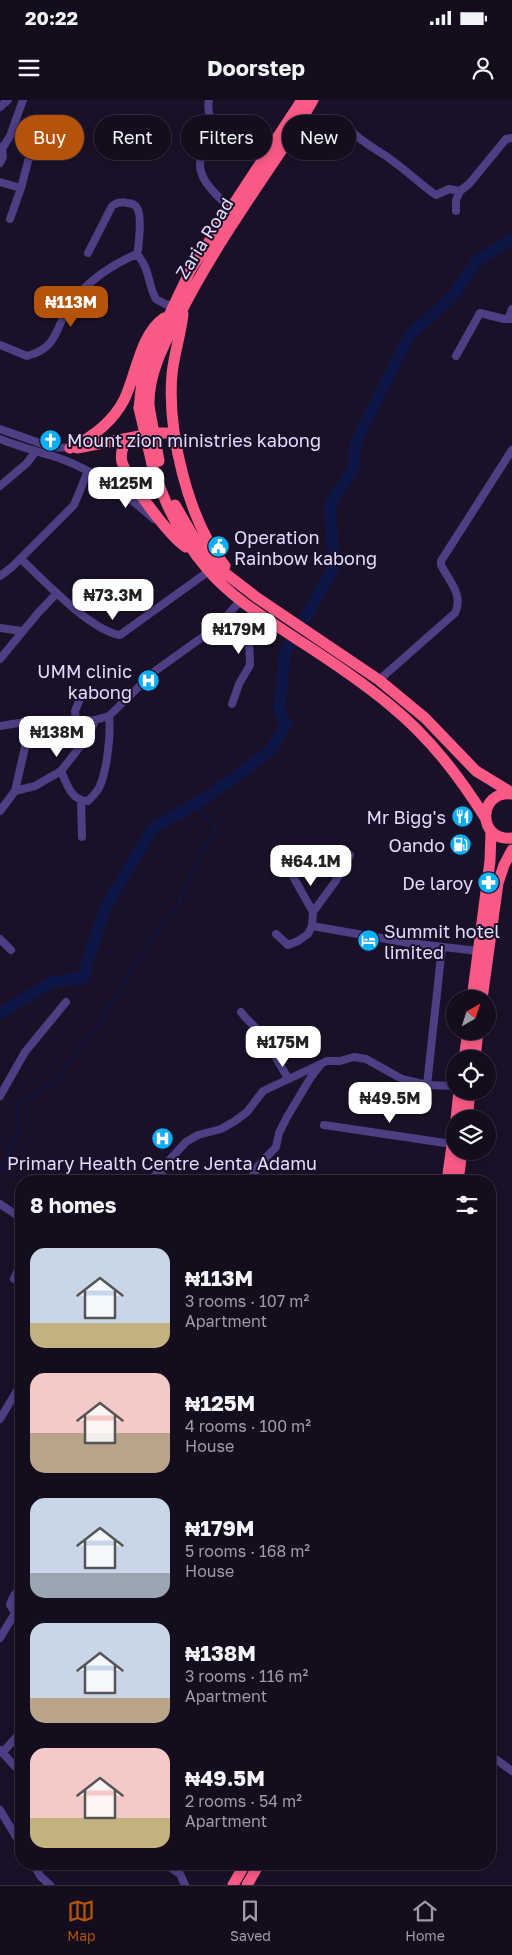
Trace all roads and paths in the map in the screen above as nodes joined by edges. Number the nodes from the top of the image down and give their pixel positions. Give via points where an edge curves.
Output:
1 (8, 100) edge
2 (23, 100) edge
3 (209, 100) edge
4 (302, 100) edge
5 (313, 100) edge
6 (0, 107) edge
7 (356, 137) edge
8 (512, 138) edge
9 (1, 148) edge
10 (28, 160) edge
11 (0, 162) edge
12 (0, 182) edge
13 (21, 188) junction
14 (460, 191) junction
15 (230, 209) junction
16 (456, 211) dead end
17 (10, 219) dead end
18 (88, 253) dead end
19 (137, 254) junction
20 (185, 303) junction
21 (512, 309) edge
22 (170, 311) junction
23 (510, 319) edge
24 (0, 344) edge
25 (456, 356) dead end
26 (144, 407) junction
27 (0, 429) edge
28 (176, 438) junction
29 (0, 439) edge
30 (126, 439) junction
31 (70, 448) junction
32 (512, 450) edge
33 (36, 451) junction
34 (155, 462) junction
35 (88, 471) junction
36 (0, 486) edge
37 (172, 535) junction
38 (195, 553) junction
39 (21, 558) junction
40 (209, 571) junction
41 (0, 576) edge
42 (57, 594) junction
43 (256, 598) junction
44 (241, 600) junction
45 (260, 614) junction
46 (0, 628) edge
47 (22, 631) junction
48 (0, 659) edge
49 (379, 680) junction
50 (80, 699) dead end
51 (232, 704) dead end
52 (109, 716) junction
53 (95, 720) junction
54 (31, 721) junction
55 (76, 721) junction
56 (0, 726) edge
57 (61, 771) junction
58 (14, 791) junction
59 (512, 794) edge
60 (82, 801) junction
61 (0, 811) edge
62 (486, 819) junction
63 (491, 831) junction
64 (82, 838) dead end
65 (512, 838) edge
66 (512, 850) edge
67 (350, 855) dead end
68 (291, 873) dead end
69 (313, 912) junction
70 (312, 926) junction
71 (276, 934) dead end
72 (0, 939) edge
73 (442, 947) junction
74 (11, 950) dead end
75 (478, 951) junction
76 (473, 990) edge
77 (483, 990) edge
78 (66, 1002) dead end
79 (241, 1012) dead end
80 (322, 1062) junction
81 (288, 1078) junction
82 (427, 1085) junction
83 (446, 1086) edge
84 (0, 1096) edge
85 (324, 1125) dead end
86 (446, 1143) edge
87 (450, 1160) edge
88 (461, 1160) edge
89 (158, 1172) junction
90 (155, 1175) edge
91 (162, 1175) edge
92 (253, 1175) edge
93 (448, 1175) edge
94 (459, 1175) edge
95 (0, 1204) edge
96 (15, 1214) edge
97 (15, 1394) edge
98 (0, 1419) edge
99 (15, 1594) edge
100 (15, 1613) edge
101 (15, 1613) edge
102 (0, 1638) edge
103 (15, 1738) edge
104 (1, 1751) edge
105 (496, 1759) edge
106 (15, 1766) edge
107 (512, 1771) edge
108 (0, 1810) edge
109 (15, 1834) edge
110 (37, 1870) edge
111 (174, 1870) edge
112 (253, 1870) edge
113 (242, 1882) edge
114 (50, 1885) edge
115 (185, 1885) edge

1 - 6 street
2 - 9 street via 10,136
3 - 15 street via 210,132 200,167 206,183
4 - 15 highway
5 - 20 highway, Zaria Road via 210,258
7 - 14 street via 436,195 449,189
8 - 14 street via 506,139
9 - 11 street via 3,157
10 - 13 street
12 - 13 street
13 - 17 street
14 - 16 street
15 - 22 highway via 191,270
18 - 19 street via 108,212 121,202 134,205 139,212
19 - 22 street via 148,271 156,299
19 - 24 street via 113,265 90,282 72,302 57,335 45,348 27,356
20 - 26 highway, Zaria Road via 166,342
20 - 28 highway via 172,372
21 - 23 street
22 - 26 highway via 142,380
22 - 31 highway via 155,326 141,352 125,398 114,415 95,434
23 - 25 street via 480,313
26 - 34 highway, bridge
27 - 31 street via 51,447
28 - 30 highway via 161,432
28 - 43 highway via 190,501 207,538 224,564
29 - 33 street
30 - 31 highway
30 - 37 highway via 121,458 125,469
32 - 49 street via 441,562 458,594 457,608
33 - 35 street
33 - 36 street
34 - 38 highway via 172,517
34 - 43 highway via 196,541 225,573
35 - 37 street via 123,491
35 - 39 street via 74,505
37 - 38 highway
38 - 40 highway
39 - 41 street
39 - 42 street
40 - 42 street via 120,635 111,634
40 - 44 highway
42 - 47 street
43 - 49 highway
44 - 45 highway
44 - 52 street via 226,618 155,671
45 - 51 street via 249,640 250,665
45 - 62 highway via 384,700 423,735 450,765
46 - 47 street
47 - 48 street
49 - 59 highway via 425,718 471,766
50 - 55 street via 75,711
52 - 53 street
52 - 60 street via 111,732 98,789 88,801
53 - 55 street
53 - 57 street via 89,735
54 - 55 street
54 - 56 street
54 - 58 street
57 - 58 street via 35,786
57 - 60 street via 70,792
58 - 61 street
59 - 62 highway via 499,795 491,801 486,809
60 - 64 street
62 - 63 highway
63 - 65 highway via 502,838
63 - 75 highway
66 - 77 highway via 498,883
67 - 69 street
68 - 69 street
69 - 70 street
70 - 71 street via 308,934 288,945
70 - 73 street
72 - 74 street
73 - 75 street
73 - 82 street
75 - 76 highway
78 - 84 street via 25,1052
79 - 81 street via 265,1038
80 - 81 street
80 - 82 street via 354,1057 366,1059 402,1079
80 - 92 street via 286,1117 276,1147
81 - 89 street via 263,1091 235,1121 186,1142
82 - 83 street
85 - 86 street
87 - 93 highway
88 - 94 highway
89 - 90 street
89 - 91 street
95 - 96 street
97 - 98 street
99 - 100 street via 10,1605
101 - 102 street
103 - 104 street
104 - 106 street
105 - 107 street
108 - 109 street
110 - 114 street
111 - 115 street
112 - 113 highway

